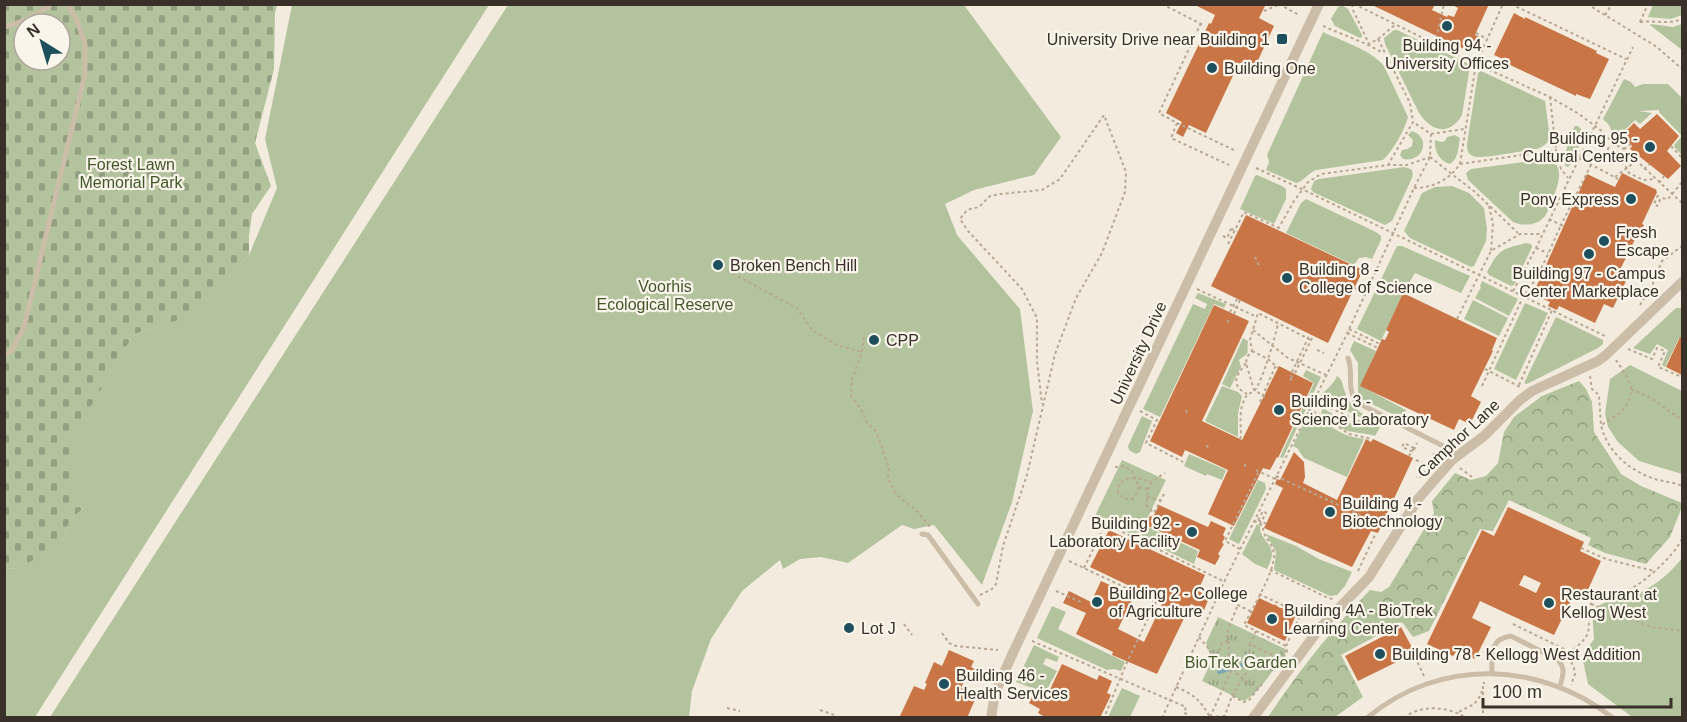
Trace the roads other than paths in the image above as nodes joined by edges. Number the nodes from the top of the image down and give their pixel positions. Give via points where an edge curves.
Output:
1 (51, 4) edge
2 (67, 4) edge
3 (1319, 4) edge
4 (4, 27) edge
5 (1683, 282) edge
6 (4, 356) edge
7 (1348, 358) dead end
8 (1459, 454) junction
9 (925, 535) road end
10 (978, 604) dead end
11 (1492, 673) junction
12 (1560, 686) junction
13 (991, 717) edge
14 (1253, 717) edge
15 (1367, 717) edge
16 (1613, 717) edge

1 - 4 lane via 15,25
2 - 6 lane via 86,44 85,74 24,327 12,350
3 - 13 street, University Drive via 1003,674
5 - 8 street, Camphor Lane via 1606,355 1532,391
7 - 8 lane via 1351,394 1356,402
8 - 14 street, Camphor Lane via 1418,499 1369,577 1319,629
9 - 10 lane
11 - 12 lane via 1524,676
11 - 12 lane via 1494,645 1511,636 1562,664
11 - 15 lane via 1423,685
12 - 16 lane

